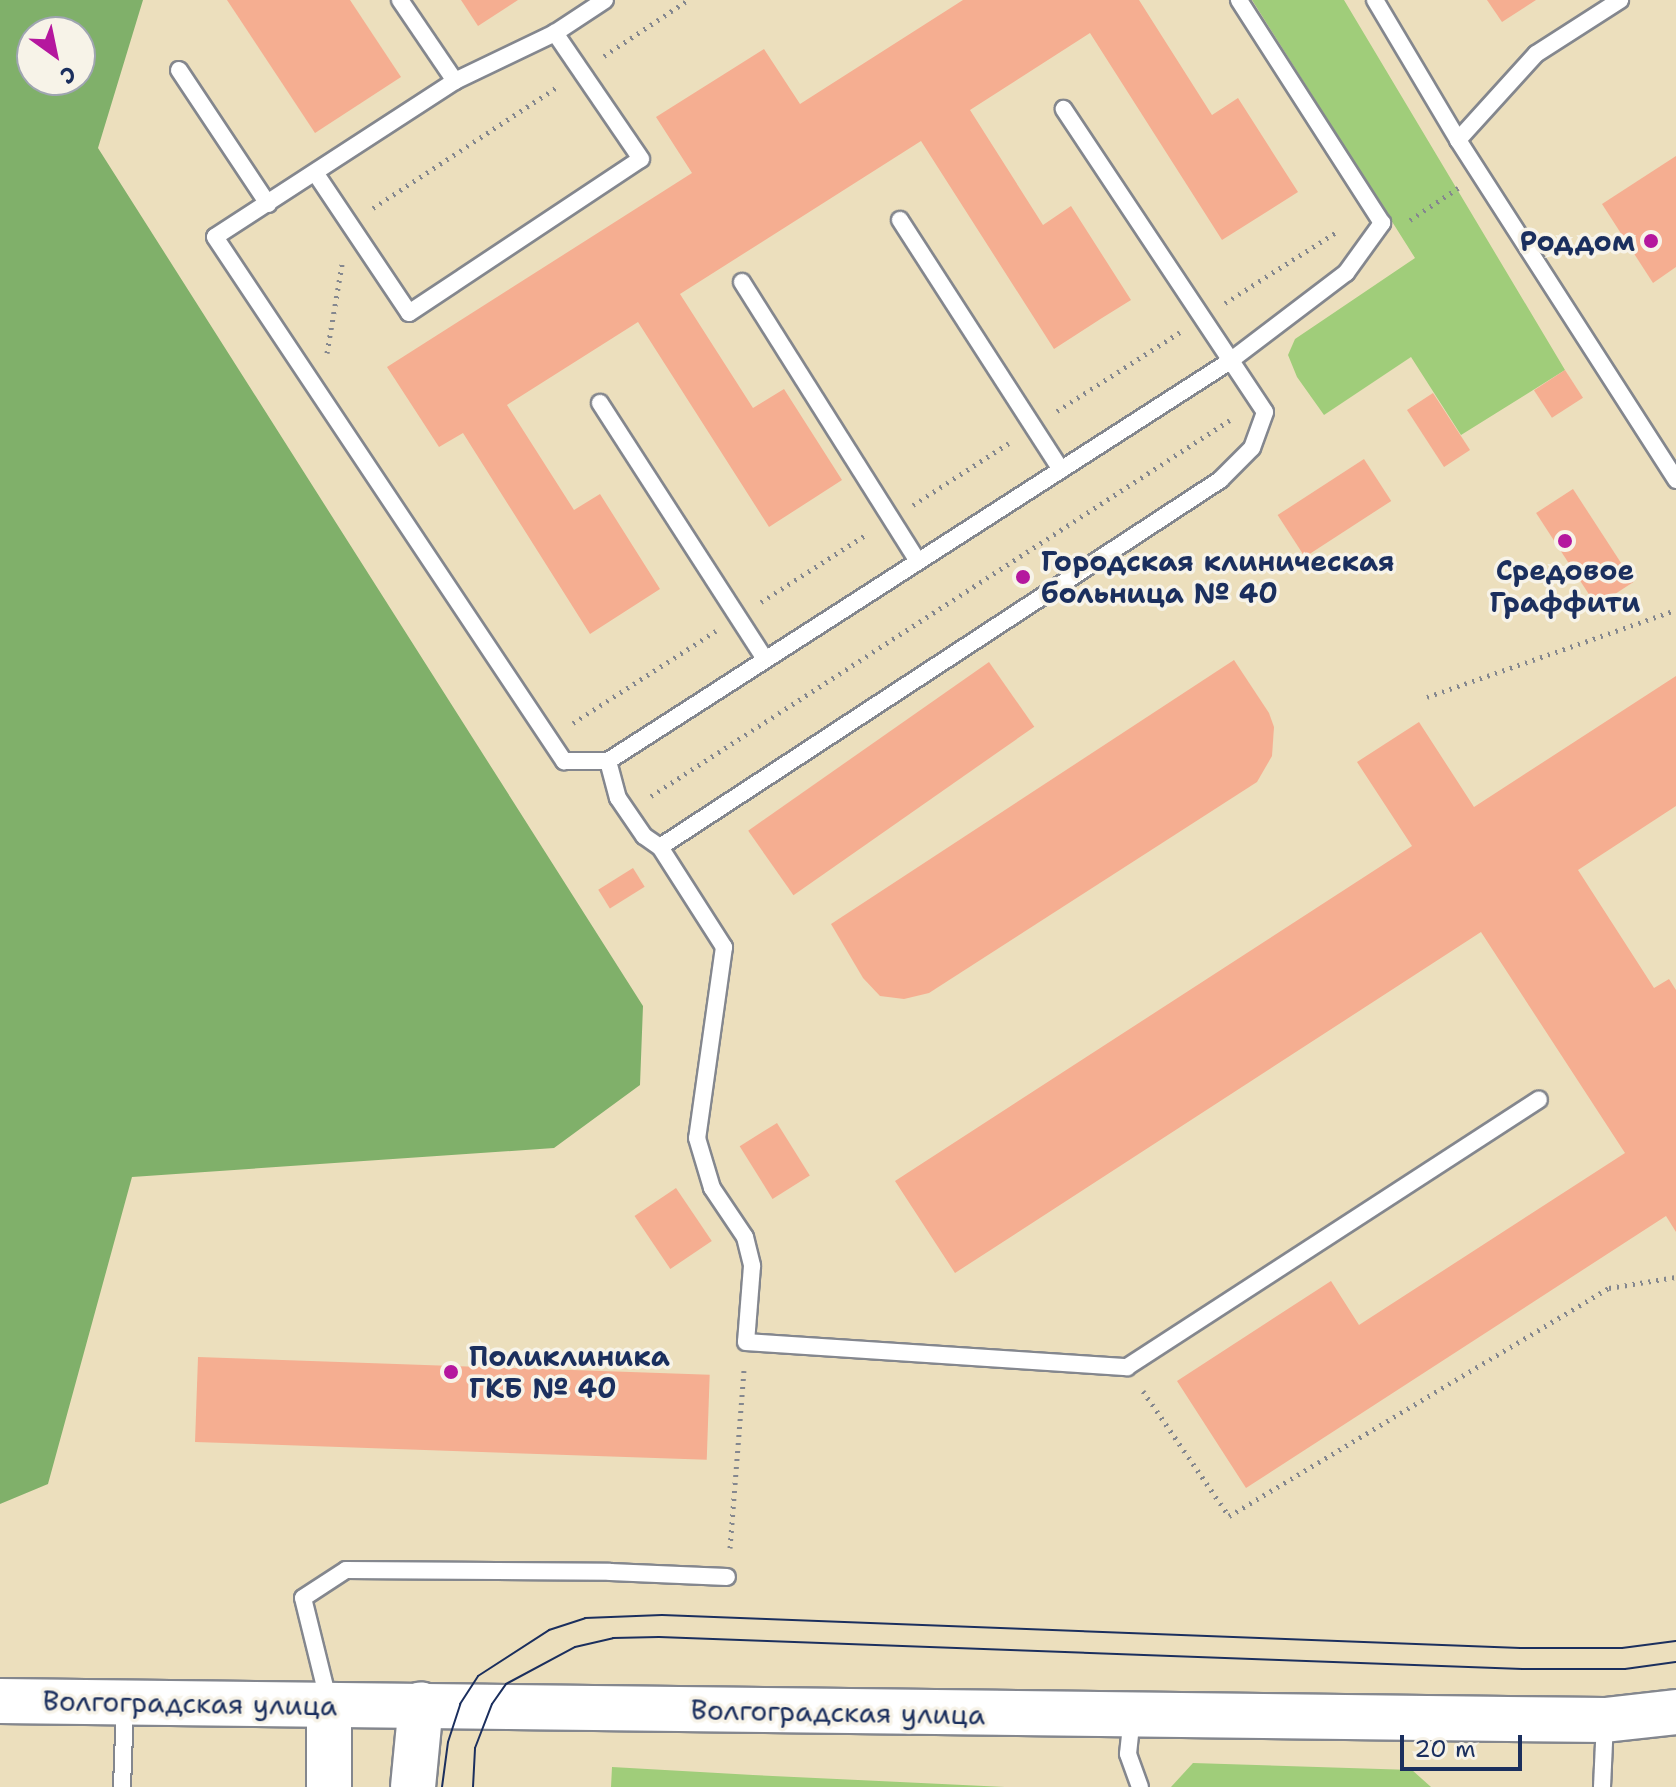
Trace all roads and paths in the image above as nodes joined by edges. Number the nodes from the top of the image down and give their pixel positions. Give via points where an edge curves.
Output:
1 (400, 0) edge
2 (605, 0) edge
3 (688, 0) edge
4 (1239, 0) edge
5 (1375, 0) edge
6 (1620, 0) edge
7 (555, 33) junction
8 (179, 70) dead end
9 (581, 71) junction
10 (455, 81) junction
11 (1064, 109) dead end
12 (1458, 140) junction
13 (1480, 173) junction
14 (316, 174) junction
15 (268, 204) junction
16 (1377, 216) junction
17 (900, 220) dead end
18 (349, 224) junction
19 (742, 282) dead end
20 (1202, 318) junction
21 (1230, 361) junction
22 (319, 393) junction
23 (1258, 402) junction
24 (600, 403) dead end
25 (1033, 427) junction
26 (1061, 470) junction
27 (1676, 478) edge
28 (891, 519) junction
29 (918, 561) junction
30 (1676, 610) edge
31 (738, 617) junction
32 (765, 659) junction
33 (1427, 697) dead end
34 (548, 739) junction
35 (608, 761) junction
36 (627, 811) junction
37 (660, 847) junction
38 (1539, 1099) dead end
39 (1676, 1277) edge
40 (746, 1342) junction
41 (1127, 1367) junction
42 (727, 1577) joint
43 (0, 1701) edge
44 (125, 1704) junction
45 (421, 1704) junction
46 (329, 1705) junction
47 (1676, 1712) edge
48 (1132, 1716) junction
49 (1605, 1720) junction
50 (122, 1787) edge
51 (329, 1787) edge
52 (413, 1787) edge
53 (1140, 1787) edge
54 (1602, 1787) edge

1 - 10 lane
2 - 7 lane
3 - 9 path
4 - 16 lane
5 - 12 lane
6 - 12 lane via 1536,54
7 - 9 lane
7 - 10 lane
8 - 15 lane
9 - 18 path
9 - 18 lane via 641,159 409,313
10 - 14 lane
11 - 20 lane
12 - 13 lane
13 - 16 path via 1404,223
13 - 27 lane
14 - 15 lane
14 - 18 lane
15 - 22 lane via 215,237
16 - 20 path
16 - 21 lane via 1346,273
17 - 25 lane
18 - 22 path
19 - 28 lane
20 - 21 lane
20 - 25 path
21 - 23 lane
21 - 26 lane
22 - 34 lane
23 - 36 path
23 - 37 lane via 1265,412 1252,448 1220,480
24 - 31 lane
25 - 26 lane
25 - 28 path
26 - 29 lane
28 - 29 lane
28 - 31 path
29 - 32 lane
30 - 33 path
31 - 32 lane
31 - 34 path
32 - 35 lane
34 - 35 lane via 564,761
35 - 36 lane
36 - 37 lane via 644,836
37 - 40 lane via 724,947 697,1138 712,1188 745,1237 752,1266
38 - 41 lane
39 - 41 path via 1609,1288 1229,1516
40 - 41 lane
40 - 42 path
42 - 46 lane via 346,1570 303,1598
43 - 44 street, Волгоградская улица
44 - 46 street, Волгоградская улица
44 - 50 lane
45 - 46 street, Волгоградская улица
45 - 48 street, Волгоградская улица
45 - 52 street
46 - 51 street
47 - 49 street, Волгоградская улица
48 - 49 street, Волгоградская улица
48 - 53 lane via 1128,1754
49 - 54 lane

